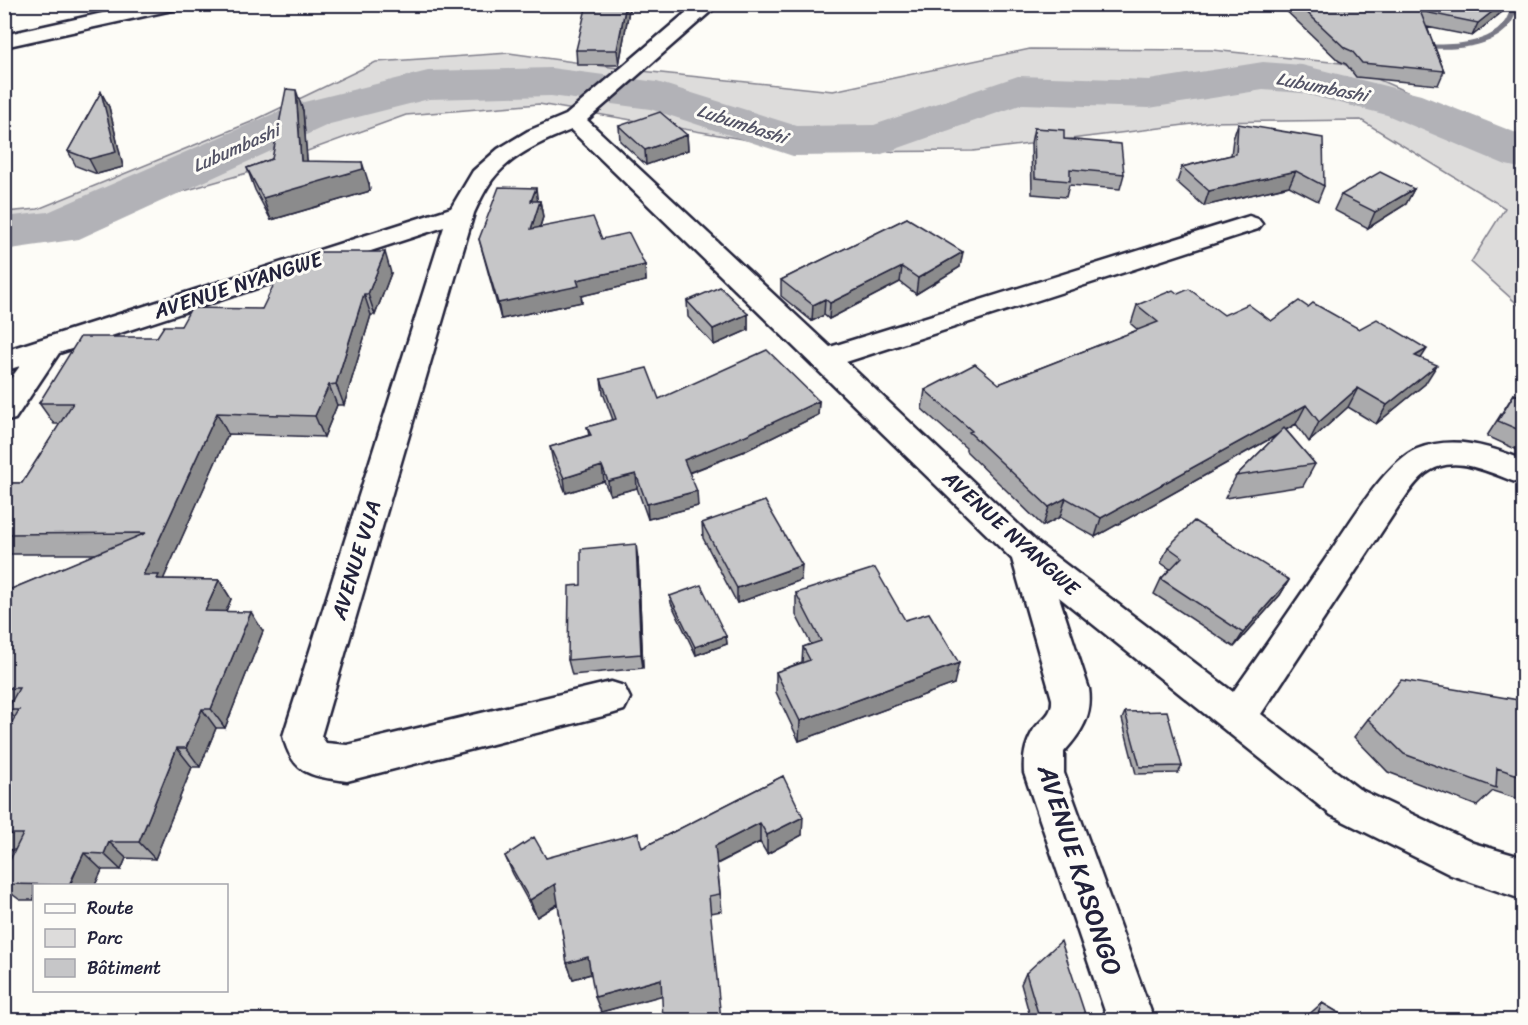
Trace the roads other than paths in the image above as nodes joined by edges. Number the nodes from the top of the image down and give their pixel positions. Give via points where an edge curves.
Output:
1 (172, 4) edge
2 (709, 4) edge
3 (4, 41) edge
4 (577, 117) junction
5 (461, 213) junction
6 (1249, 224) dead end
7 (50, 346) junction
8 (824, 359) junction
9 (4, 361) edge
10 (4, 412) edge
11 (1524, 473) edge
12 (1027, 553) junction
13 (610, 698) dead end
14 (1237, 718) junction
15 (1524, 879) edge
16 (1131, 1020) edge

1 - 3 street
2 - 4 street, AVENUE VUA
4 - 5 street, AVENUE VUA via 506,154 482,176
4 - 8 street, AVENUE NYANGWE
5 - 7 street, AVENUE NYANGWE
5 - 13 street, AVENUE VUA via 302,736 305,747 316,759 347,763
6 - 8 street
7 - 9 street, AVENUE NYANGWE
7 - 10 street
8 - 12 street, AVENUE NYANGWE
11 - 14 street via 1459,452 1440,453 1414,466 1386,498
12 - 14 street, AVENUE NYANGWE
12 - 16 street, AVENUE KASONGO via 1070,689 1071,709 1064,724 1043,746 1044,773
14 - 15 street, AVENUE NYANGWE via 1345,802 1466,861

